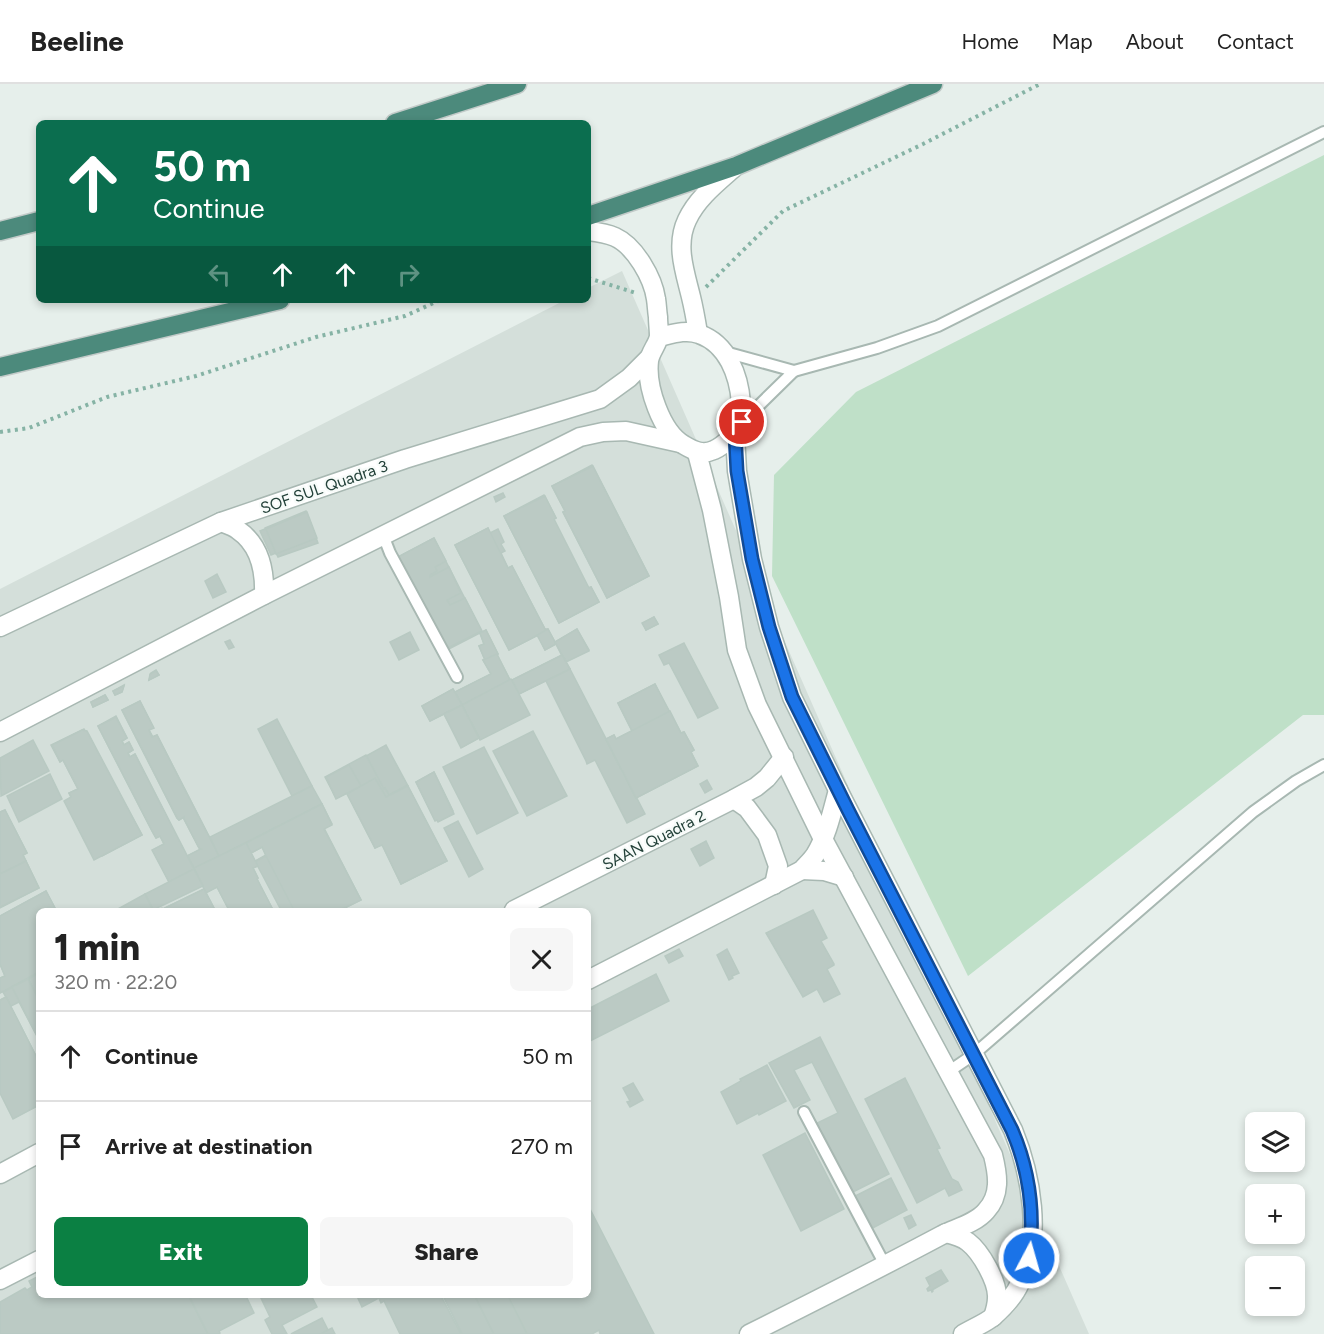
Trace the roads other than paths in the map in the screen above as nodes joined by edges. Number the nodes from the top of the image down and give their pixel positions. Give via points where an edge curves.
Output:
1 (517, 84) edge
2 (933, 84) edge
3 (404, 120) edge
4 (1324, 132) edge
5 (736, 166) junction
6 (591, 215) edge
7 (36, 222) edge
8 (0, 231) edge
9 (591, 231) edge
10 (267, 303) edge
11 (698, 333) junction
12 (659, 337) junction
13 (724, 352) junction
14 (649, 358) junction
15 (0, 367) edge
16 (794, 371) junction
17 (739, 428) junction
18 (680, 443) junction
19 (697, 453) junction
20 (221, 522) junction
21 (383, 535) junction
22 (264, 595) junction
23 (0, 627) edge
24 (457, 677) dead end
25 (0, 732) edge
26 (784, 758) junction
27 (1324, 765) edge
28 (838, 790) junction
29 (734, 800) junction
30 (823, 839) junction
31 (802, 870) junction
32 (844, 877) junction
33 (774, 885) junction
34 (518, 908) edge
35 (591, 978) edge
36 (973, 1055) junction
37 (948, 1072) junction
38 (804, 1112) dead end
39 (36, 1156) edge
40 (0, 1174) edge
41 (946, 1233) junction
42 (36, 1262) edge
43 (885, 1265) junction
44 (0, 1280) edge
45 (993, 1317) junction
46 (749, 1334) edge
47 (963, 1334) edge

1 - 3 highway
2 - 5 highway
4 - 16 lane via 938,326
5 - 6 highway
5 - 11 street via 695,206 681,238 681,259
7 - 8 highway
9 - 12 street via 616,237 640,261 656,299
10 - 15 highway
11 - 12 street
11 - 13 street
12 - 14 street
13 - 16 lane
13 - 17 street via 736,370 741,392
14 - 18 street via 656,405
14 - 20 street, SOF SUL Quadra 3 via 600,399 405,459
16 - 17 lane
17 - 19 street via 713,451
17 - 28 street via 737,471 769,627 792,697
18 - 19 street
18 - 21 street via 626,431 580,437
19 - 26 street via 712,510 737,650 757,705
20 - 22 street via 237,529 254,547 265,576
20 - 23 street, SOF SUL Quadra 3
21 - 22 street
21 - 24 lane
22 - 25 street
26 - 29 street, SAAN Quadra 2 via 767,778
26 - 30 street
27 - 36 lane via 1253,812
28 - 30 street
28 - 36 street
29 - 33 street via 747,808 767,835 778,866
29 - 34 street, SAAN Quadra 2
30 - 31 street
30 - 32 street
31 - 32 street
31 - 33 street
32 - 37 street
33 - 35 street
36 - 37 lane
36 - 45 street via 1012,1130 1030,1190 1029,1258 1015,1293
37 - 41 street via 993,1155 998,1180 996,1194 985,1213
38 - 43 lane
39 - 40 street
41 - 43 street
41 - 45 street via 968,1242 987,1266 998,1297
42 - 44 street
43 - 46 street
45 - 47 street

